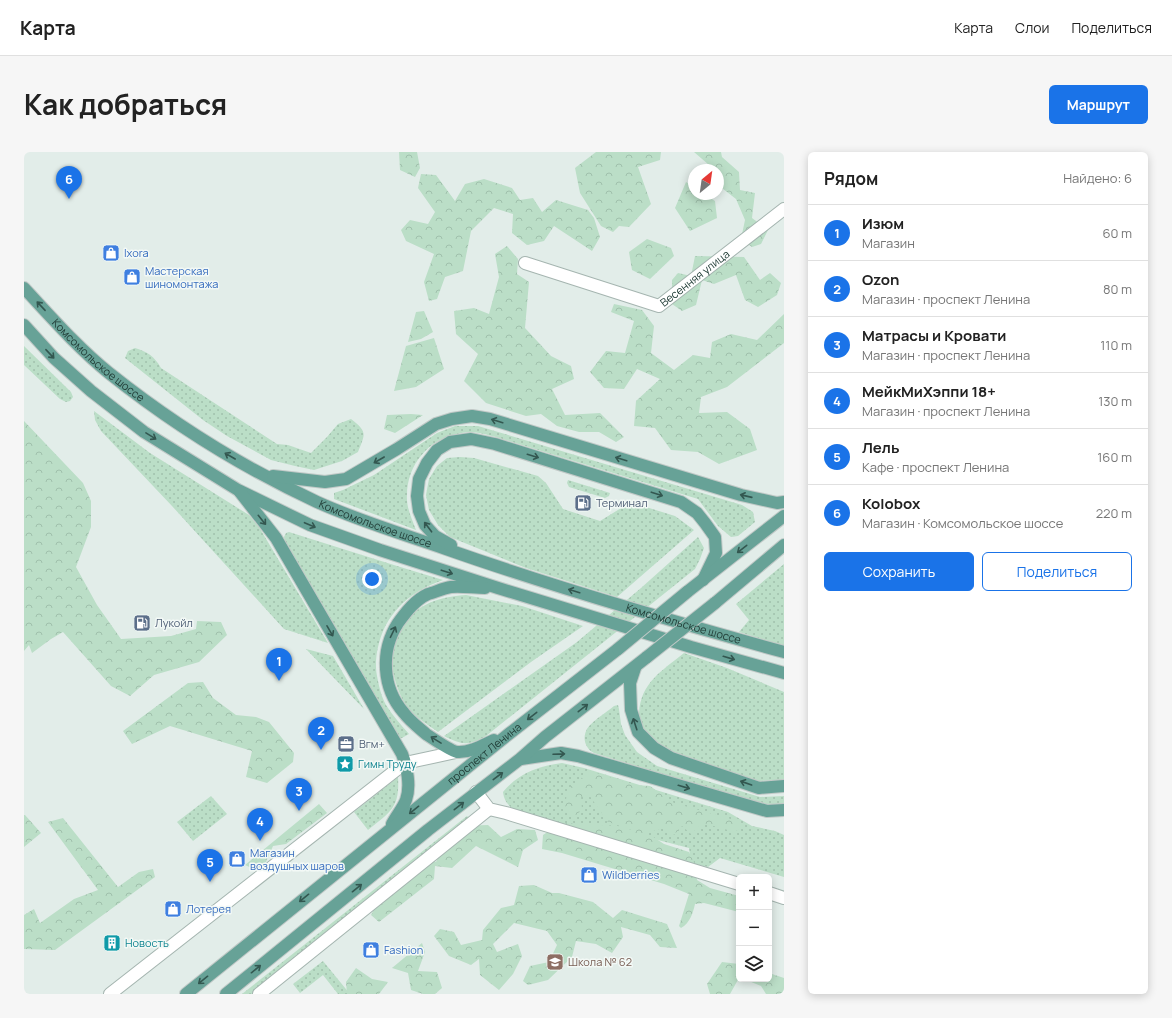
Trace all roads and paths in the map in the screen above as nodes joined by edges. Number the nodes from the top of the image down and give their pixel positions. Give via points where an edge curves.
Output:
1 (784, 209) edge
2 (525, 263) dead end
3 (24, 288) edge
4 (24, 325) edge
5 (264, 475) junction
6 (238, 490) junction
7 (784, 502) edge
8 (784, 516) edge
9 (784, 545) edge
10 (484, 562) junction
11 (703, 580) junction
12 (498, 588) junction
13 (784, 652) edge
14 (635, 668) junction
15 (779, 672) edge
16 (784, 679) edge
17 (510, 733) junction
18 (456, 752) junction
19 (520, 759) junction
20 (405, 763) junction
21 (784, 786) edge
22 (476, 792) junction
23 (490, 809) junction
24 (784, 810) edge
25 (389, 830) junction
26 (736, 883) edge
27 (772, 894) edge
28 (784, 898) edge
29 (110, 994) edge
30 (186, 994) edge
31 (226, 994) edge
32 (259, 994) edge

1 - 2 street, Весенняя улица via 659,306
5 -> 3 main road, Комсомольское шоссе via 164,414 108,372 71,338
4 -> 6 main road, Комсомольское шоссе via 59,363 144,432
7 -> 5 main road via 777,503 741,495 490,419 472,416 436,424 346,479 325,482
5 - 10 main road, Комсомольское шоссе via 349,515
6 -> 12 main road, Комсомольское шоссе via 310,525
6 -> 20 main road via 276,538
8 -> 11 main road, проспект Ленина
9 - 14 main road, bridge
10 -> 11 main road via 435,536 425,525 419,511 417,496 420,479 427,463 437,450 450,442 470,439 495,444 681,502 697,513 715,537 716,553
13 -> 10 main road, Комсомольское шоссе
11 -> 17 main road, проспект Ленина, bridge
12 -> 15 main road, Комсомольское шоссе
18 -> 12 main road via 434,740 402,712 389,689 385,671 386,652 392,632 404,614 428,595 451,587
19 -> 14 main road
21 -> 14 main road via 759,788 671,758 654,748 638,732 631,710 630,683
15 - 16 main road
17 - 18 main road via 470,750
17 -> 25 main road, проспект Ленина
18 - 20 street
22 -> 19 main road
19 -> 24 main road via 561,753 578,756 766,811
20 - 25 main road via 408,779 406,799
20 - 29 street
22 - 23 street
31 -> 22 main road
23 - 26 street
23 - 32 street
25 -> 30 main road, проспект Ленина
27 - 28 street

